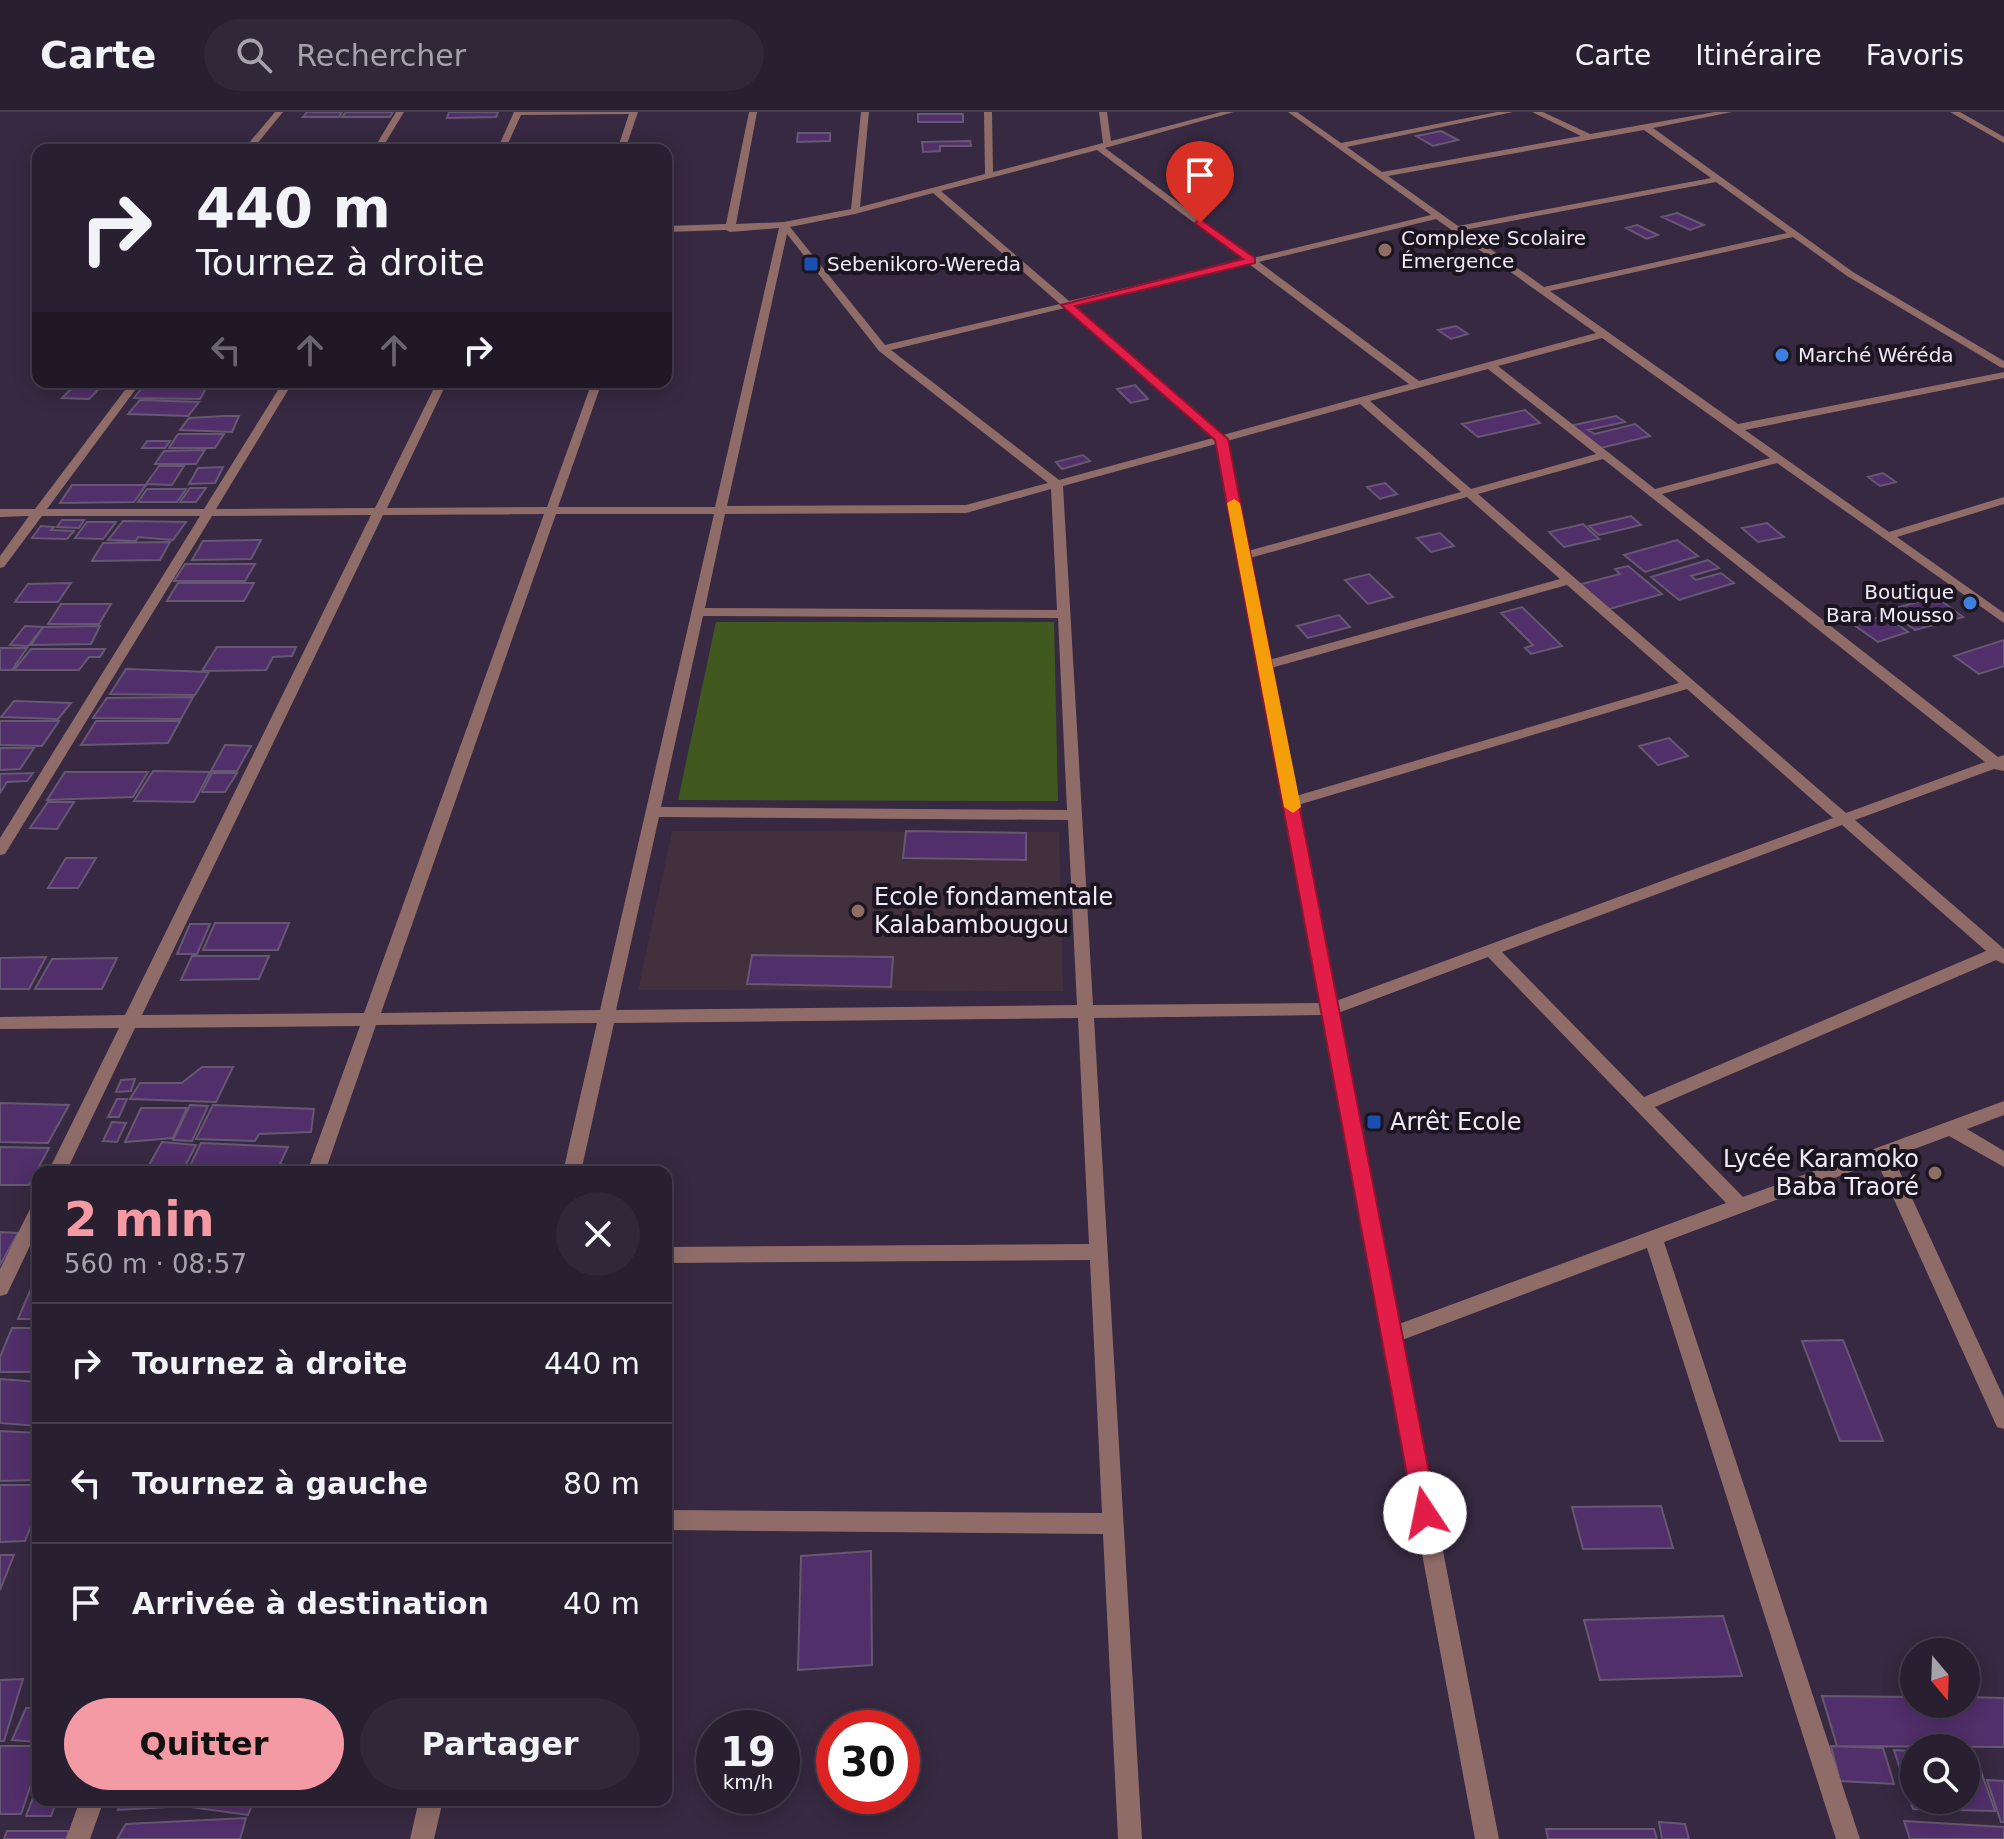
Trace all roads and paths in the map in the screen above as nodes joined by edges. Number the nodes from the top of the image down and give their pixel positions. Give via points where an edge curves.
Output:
1 (279, 112) edge
2 (400, 112) edge
3 (634, 112) edge
4 (753, 112) edge
5 (865, 112) edge
6 (988, 112) edge
7 (1103, 112) edge
8 (1230, 112) edge
9 (1292, 112) edge
10 (1509, 112) edge
11 (1536, 112) edge
12 (1651, 112) edge
13 (1728, 112) edge
14 (1954, 112) edge
15 (518, 113) edge
16 (1667, 123) junction
17 (1646, 127) junction
18 (2004, 129) edge
19 (1989, 132) junction
20 (1589, 137) junction
21 (2004, 140) edge
22 (252, 144) edge
23 (381, 144) edge
24 (504, 144) edge
25 (623, 144) edge
26 (1103, 146) junction
27 (1339, 146) junction
28 (1381, 175) junction
29 (989, 176) junction
30 (1717, 179) junction
31 (935, 190) junction
32 (855, 211) junction
33 (1438, 216) junction
34 (784, 225) junction
35 (672, 229) edge
36 (730, 229) junction
37 (1456, 229) junction
38 (1795, 234) junction
39 (1251, 261) junction
40 (1542, 290) junction
41 (1067, 305) junction
42 (1604, 334) junction
43 (883, 349) junction
44 (1490, 365) junction
45 (2004, 365) edge
46 (2004, 375) edge
47 (1417, 385) junction
48 (132, 388) edge
49 (284, 388) edge
50 (439, 388) edge
51 (595, 388) edge
52 (1362, 400) junction
53 (1736, 428) junction
54 (1221, 439) junction
55 (1605, 455) junction
56 (1779, 459) junction
57 (1057, 484) junction
58 (1470, 493) junction
59 (1653, 493) junction
60 (2004, 500) edge
61 (720, 510) junction
62 (551, 511) junction
63 (208, 512) junction
64 (379, 512) junction
65 (0, 513) edge
66 (38, 513) junction
67 (1887, 536) junction
68 (1244, 556) junction
69 (0, 564) edge
70 (1569, 580) junction
71 (697, 612) junction
72 (1065, 614) junction
73 (2004, 619) edge
74 (1265, 665) junction
75 (1690, 684) junction
76 (2001, 764) edge
77 (1292, 802) junction
78 (653, 812) junction
79 (1076, 815) junction
80 (1845, 820) junction
81 (0, 850) edge
82 (1491, 950) junction
83 (2001, 955) edge
84 (1331, 1009) junction
85 (1086, 1012) junction
86 (606, 1017) junction
87 (370, 1020) junction
88 (130, 1022) junction
89 (0, 1023) edge
90 (1642, 1105) junction
91 (2004, 1108) edge
92 (1950, 1128) junction
93 (1882, 1153) junction
94 (2004, 1160) edge
95 (60, 1166) edge
96 (318, 1166) edge
97 (573, 1166) edge
98 (1740, 1206) junction
99 (32, 1222) edge
100 (1653, 1238) junction
101 (1099, 1252) junction
102 (672, 1255) edge
103 (0, 1288) edge
104 (1392, 1335) junction
105 (2004, 1420) edge
106 (672, 1520) edge
107 (1114, 1524) junction
108 (90, 1806) edge
109 (430, 1806) edge
110 (78, 1839) edge
111 (422, 1839) edge
112 (1130, 1839) edge
113 (1487, 1839) edge
114 (1848, 1839) edge

1 - 22 street
2 - 23 street
3 - 15 street
3 - 25 street
4 - 36 street
5 - 32 street
6 - 29 street
7 - 26 street
8 - 26 street
9 - 27 street
10 - 27 street
11 - 20 street
12 - 16 street
13 - 16 street
14 - 19 street
15 - 24 street
16 - 17 street
17 - 20 street
17 - 30 street
18 - 19 street
19 - 21 street
20 - 28 street
26 - 29 street
26 - 39 street
27 - 28 street
28 - 33 street
29 - 31 street
30 - 37 street
30 - 38 street
31 - 32 street
31 - 41 street
32 - 34 street
33 - 37 street
33 - 39 street
34 - 36 street
34 - 43 street
34 - 61 street
35 - 36 street
37 - 40 street
38 - 40 street
38 - 45 street via 1850,274
39 - 41 street
39 - 47 street
40 - 42 street
41 - 43 street
41 - 54 street
42 - 44 street
42 - 53 street
43 - 57 street
44 - 47 street
44 - 55 street
46 - 53 street
47 - 52 street
48 - 66 street
49 - 63 street
50 - 64 street
51 - 62 street
52 - 54 street
52 - 58 street
53 - 56 street
54 - 57 street
54 - 68 street
55 - 58 street
55 - 59 street
56 - 59 street
56 - 67 street
57 - 61 street via 966,509
57 - 72 street
58 - 68 street
58 - 70 street
59 - 76 street
60 - 67 street
61 - 62 street
61 - 71 street
62 - 64 street
62 - 87 street
63 - 64 street
63 - 66 street
63 - 81 street
64 - 88 street
65 - 66 street
66 - 69 street
67 - 73 street
68 - 74 street
70 - 74 street
70 - 75 street
71 - 72 street
71 - 78 street
72 - 79 street
74 - 77 street
75 - 77 street
75 - 80 street
76 - 80 street
77 - 84 street
78 - 79 street
78 - 86 street
79 - 85 street
80 - 82 street
80 - 83 street
82 - 84 street
82 - 90 street
83 - 90 street
84 - 85 street
84 - 104 street
85 - 86 street
85 - 101 street
86 - 87 street
86 - 97 street
87 - 88 street
87 - 96 street
88 - 89 street
88 - 95 street
90 - 98 street
91 - 92 street
92 - 93 street
92 - 94 street
93 - 98 street
93 - 105 street
98 - 100 street
99 - 103 street
100 - 104 street
100 - 114 street
101 - 102 street
101 - 107 street
104 - 113 street
106 - 107 street
107 - 112 street
108 - 110 street
109 - 111 street

